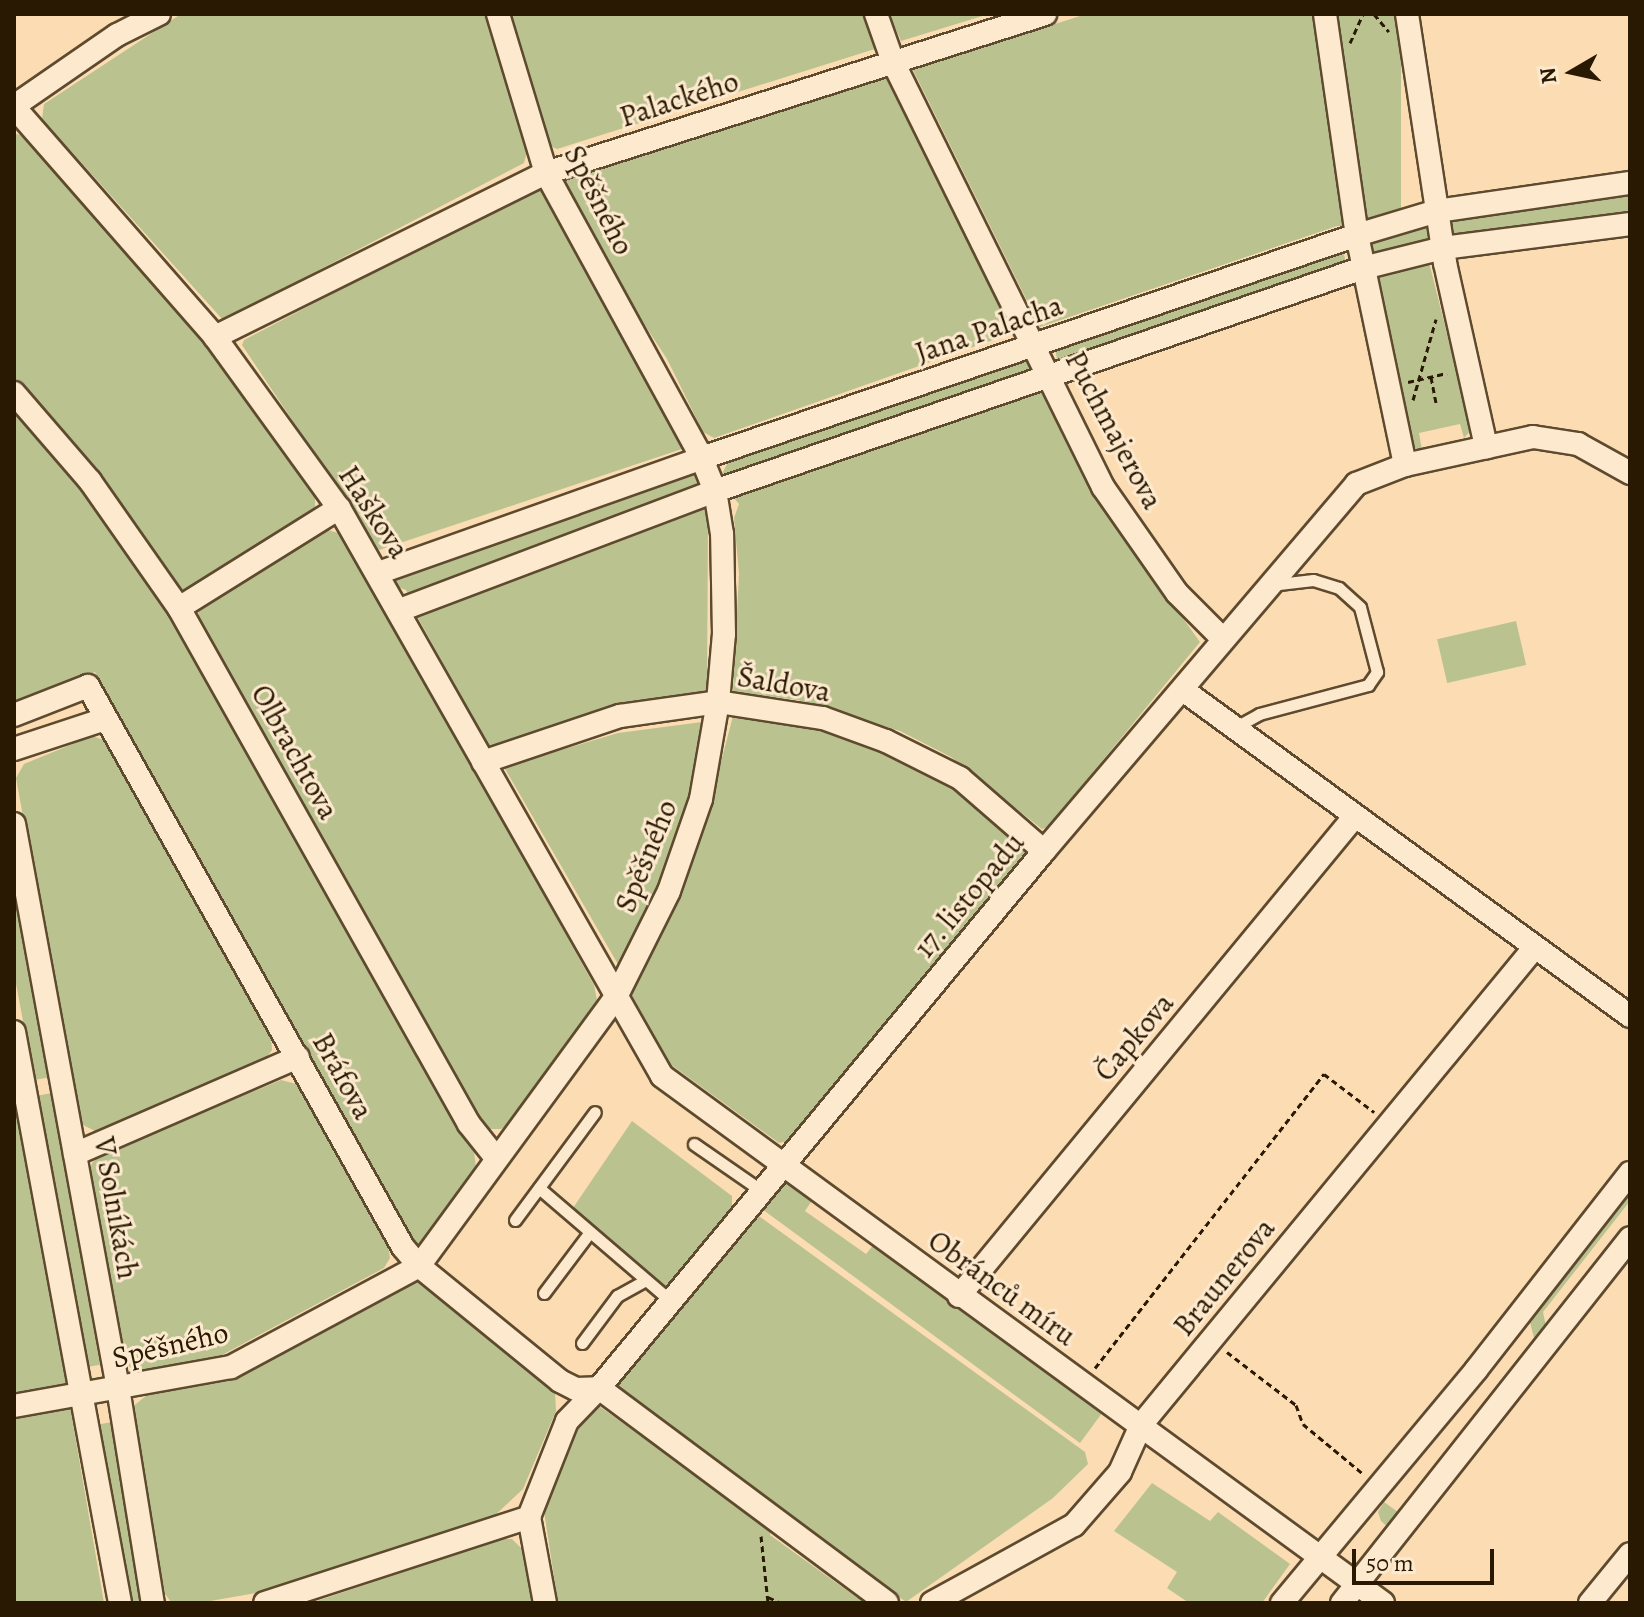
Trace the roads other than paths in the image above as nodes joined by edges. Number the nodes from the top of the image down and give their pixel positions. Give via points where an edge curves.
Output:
1 (159, 14) edge
2 (498, 14) edge
3 (876, 14) edge
4 (1045, 14) edge
5 (1325, 14) edge
6 (1407, 14) edge
7 (893, 62) junction
8 (14, 106) edge
9 (546, 173) junction
10 (1630, 183) edge
11 (1437, 211) junction
12 (1630, 224) edge
13 (1357, 235) junction
14 (1443, 248) junction
15 (1363, 268) junction
16 (215, 337) junction
17 (1036, 346) junction
18 (1051, 379) junction
19 (14, 393) edge
20 (1486, 447) junction
21 (702, 458) junction
22 (1405, 465) junction
23 (1630, 473) edge
24 (715, 491) junction
25 (339, 508) junction
26 (378, 573) junction
27 (1270, 585) junction
28 (179, 608) junction
29 (400, 610) junction
30 (1223, 639) junction
31 (1183, 690) junction
32 (718, 702) junction
33 (14, 715) edge
34 (105, 719) junction
35 (1234, 728) junction
36 (14, 749) edge
37 (483, 762) junction
38 (1355, 816) junction
39 (14, 824) edge
40 (1044, 851) junction
41 (1535, 947) junction
42 (617, 995) junction
43 (1630, 1016) edge
44 (14, 1032) edge
45 (298, 1057) junction
46 (595, 1112) dead end
47 (694, 1144) dead end
48 (75, 1154) junction
49 (496, 1158) junction
50 (784, 1165) junction
51 (1630, 1173) edge
52 (539, 1188) junction
53 (762, 1191) junction
54 (515, 1220) dead end
55 (590, 1232) junction
56 (1630, 1238) edge
57 (419, 1266) junction
58 (646, 1280) junction
59 (544, 1293) dead end
60 (959, 1296) junction
61 (671, 1301) junction
62 (582, 1343) dead end
63 (118, 1388) junction
64 (599, 1388) junction
65 (81, 1394) junction
66 (14, 1406) edge
67 (1141, 1425) junction
68 (529, 1517) junction
69 (1630, 1554) edge
70 (1319, 1556) junction
71 (1357, 1584) junction
72 (120, 1603) edge
73 (153, 1603) edge
74 (265, 1603) edge
75 (545, 1603) edge
76 (887, 1603) edge
77 (932, 1603) edge
78 (1282, 1603) edge
79 (1342, 1603) edge
80 (1383, 1603) edge
81 (1590, 1603) edge

1 - 8 street via 117,35
2 - 9 street, Spěšného
3 - 7 street, Puchmajerova
4 - 7 street, Palackého
5 - 13 street
6 - 11 street
7 - 9 street, Palackého
7 - 17 street, Puchmajerova
8 - 16 street, Haškova
9 - 16 street, Palackého
9 - 21 street, Spěšného
10 - 11 street, Jana Palacha
11 - 13 street, Jana Palacha
11 - 14 street
12 - 14 street
13 - 15 street
13 - 17 street, Jana Palacha
14 - 15 street
14 - 20 street
15 - 18 street
15 - 22 street
16 - 25 street, Haškova
17 - 18 street, Puchmajerova
17 - 21 street, Jana Palacha
18 - 24 street
18 - 30 street, Puchmajerova via 1103,487 1177,593
19 - 28 street, Olbrachtova via 90,481
20 - 22 street, 17. listopadu
20 - 23 street via 1533,437 1578,444
21 - 24 street, Spěšného
21 - 26 street, Jana Palacha
22 - 27 street, 17. listopadu via 1356,484
24 - 29 street
24 - 32 street, Spěšného via 724,620
25 - 26 street, Haškova
25 - 28 street
26 - 29 street, Haškova
27 - 30 street, 17. listopadu
27 - 35 lane via 1313,580 1339,588 1360,607 1377,672 1368,685 1259,714
28 - 49 street, Olbrachtova via 469,1124
29 - 37 street, Haškova
30 - 31 street, 17. listopadu
31 - 35 street
31 - 40 street, 17. listopadu
32 - 37 street, Šaldova via 620,716
32 - 40 street, Šaldova via 823,718 886,741 960,778
32 - 42 street, Spěšného via 701,799 669,891
33 - 34 street via 88,686
34 - 36 street
34 - 45 street, Bráfova
35 - 38 street
37 - 42 street, Haškova
38 - 41 street
38 - 60 street, Čapkova
39 - 48 street, V Solníkách
40 - 50 street, 17. listopadu
41 - 43 street
41 - 67 street, Braunerova
42 - 49 street, Spěšného
42 - 50 street, Obránců míru via 662,1076
44 - 65 street
45 - 48 street
45 - 57 street, Bráfova via 403,1247
46 - 52 lane
47 - 53 lane
48 - 63 street, V Solníkách
49 - 57 street, Spěšného
50 - 53 street, 17. listopadu
50 - 60 street, Obránců míru
51 - 70 street via 1476,1370
52 - 54 lane
52 - 55 lane
53 - 61 street, 17. listopadu
55 - 58 lane
55 - 59 lane
56 - 71 street
57 - 63 street, Spěšného via 231,1367
57 - 64 street, Bráfova via 560,1381 576,1389
58 - 61 lane
58 - 62 lane via 617,1296
60 - 67 street, Obránců míru
61 - 64 street, 17. listopadu
63 - 65 street, Spěšného
63 - 73 street, V Solníkách
64 - 68 street, 17. listopadu via 567,1421
64 - 76 street
65 - 66 street, Spěšného
65 - 72 street
67 - 70 street, Obránců míru
67 - 77 street, Braunerova via 1120,1472 1074,1525
68 - 74 street
68 - 75 street
69 - 81 street
70 - 71 street, Obránců míru
70 - 78 street
71 - 79 street
71 - 80 street, Obránců míru

